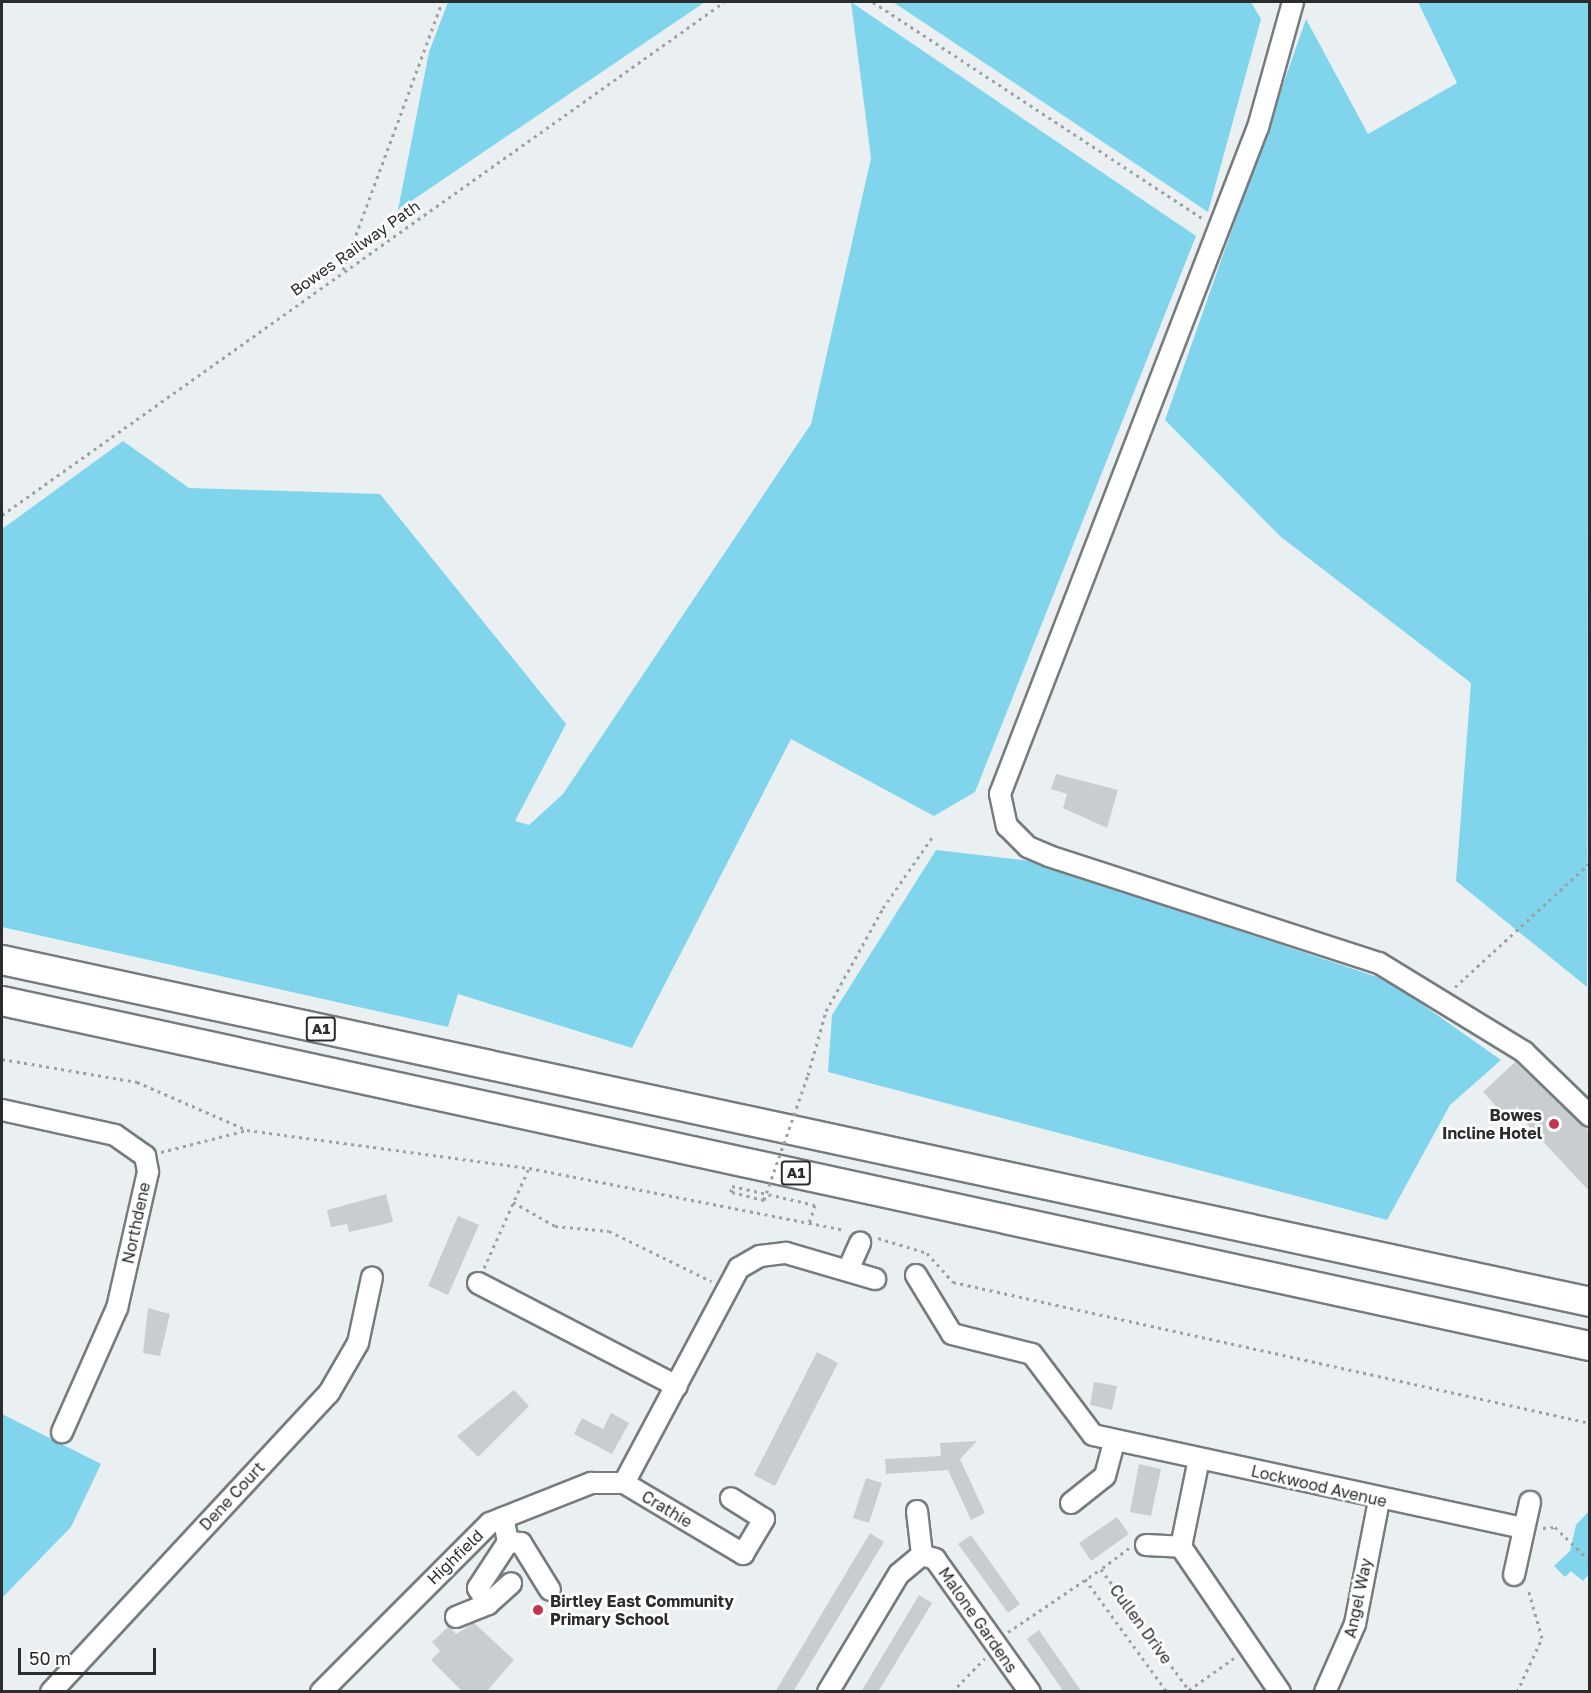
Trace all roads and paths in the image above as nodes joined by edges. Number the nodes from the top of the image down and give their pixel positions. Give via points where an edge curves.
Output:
1 (442, 2) edge
2 (724, 2) edge
3 (873, 2) edge
4 (1293, 2) edge
5 (1219, 229) junction
6 (342, 272) junction
7 (2, 515) edge
8 (933, 836) dead end
9 (1590, 863) edge
10 (2, 960) edge
11 (1442, 998) junction
12 (2, 1001) edge
13 (2, 1059) edge
14 (2, 1110) edge
15 (1590, 1116) edge
16 (247, 1130) junction
17 (145, 1156) junction
18 (529, 1168) junction
19 (513, 1202) junction
20 (809, 1223) junction
21 (860, 1237) junction
22 (848, 1270) junction
23 (916, 1275) dead end
24 (372, 1277) dead end
25 (875, 1279) dead end
26 (478, 1283) joint
27 (729, 1290) junction
28 (1586, 1301) edge
29 (1590, 1346) edge
30 (677, 1386) junction
31 (1590, 1423) edge
32 (62, 1432) dead end
33 (1114, 1442) junction
34 (1199, 1459) junction
35 (624, 1483) junction
36 (731, 1498) dead end
37 (1379, 1500) junction
38 (1530, 1502) dead end
39 (1071, 1503) dead end
40 (917, 1511) dead end
41 (503, 1517) junction
42 (1524, 1528) junction
43 (508, 1542) junction
44 (1146, 1545) joint
45 (1181, 1547) junction
46 (922, 1555) junction
47 (1590, 1562) edge
48 (1101, 1569) junction
49 (1514, 1575) joint
50 (1085, 1579) junction
51 (511, 1583) dead end
52 (550, 1590) dead end
53 (488, 1604) junction
54 (456, 1617) dead end
55 (995, 1644) junction
56 (1255, 1654) junction
57 (51, 1692) edge
58 (321, 1692) edge
59 (828, 1692) edge
60 (952, 1692) edge
61 (1030, 1692) edge
62 (1167, 1692) edge
63 (1280, 1692) edge
64 (1325, 1692) edge
65 (1517, 1692) edge

1 - 6 path
2 - 6 path, Bowes Railway Path
3 - 5 path
4 - 5 street via 1277,72
5 - 11 street via 1000,794 1007,826 1028,847 1049,856 1379,963
6 - 7 path, Bowes Railway Path
8 - 20 path, bridge via 883,908 826,1011 808,1075 768,1188 764,1200 731,1192 732,1186 763,1193 773,1195 815,1205
9 - 11 path
10 - 28 highway, A1
11 - 15 street via 1524,1052
12 - 29 highway, A1
13 - 16 path via 137,1082
14 - 17 street via 115,1135
16 - 17 path
16 - 18 path
17 - 32 street, Northdene via 148,1172 117,1308
18 - 19 path
18 - 20 path
19 - 26 path
19 - 27 path via 555,1226 609,1231
20 - 21 path
21 - 22 street
21 - 31 path via 927,1253 953,1282
22 - 25 street, Crathie
22 - 27 street, Crathie via 786,1253 760,1256 739,1268
23 - 33 street, Lockwood Avenue via 952,1334 1032,1354 1093,1435
24 - 57 street, Dene Court via 358,1343 329,1393
26 - 30 street
27 - 30 street, Crathie
30 - 35 street, Crathie
33 - 34 street, Lockwood Avenue
33 - 39 street via 1105,1476
34 - 37 street, Lockwood Avenue
34 - 45 street
35 - 36 street, Crathie via 743,1554 764,1518
35 - 41 street, Highfield via 591,1483
37 - 42 street, Lockwood Avenue
37 - 64 street, Angel Way via 1355,1624
38 - 42 street
40 - 46 street, Malone Gardens
41 - 43 street
41 - 58 street, Highfield via 489,1523
42 - 47 path via 1555,1527
42 - 49 street
43 - 52 street via 521,1543
43 - 53 street via 478,1588
44 - 45 street
44 - 48 path, Cullen Drive via 1129,1548
45 - 56 street
46 - 55 street, Malone Gardens via 935,1559
46 - 59 street, Malone Gardens via 899,1574
48 - 50 path
48 - 56 path, Cullen Drive via 1189,1690
49 - 65 path via 1525,1583 1542,1638
50 - 55 path
50 - 62 path
51 - 53 street
53 - 54 street
55 - 60 path
55 - 61 street, Malone Gardens
56 - 63 street

